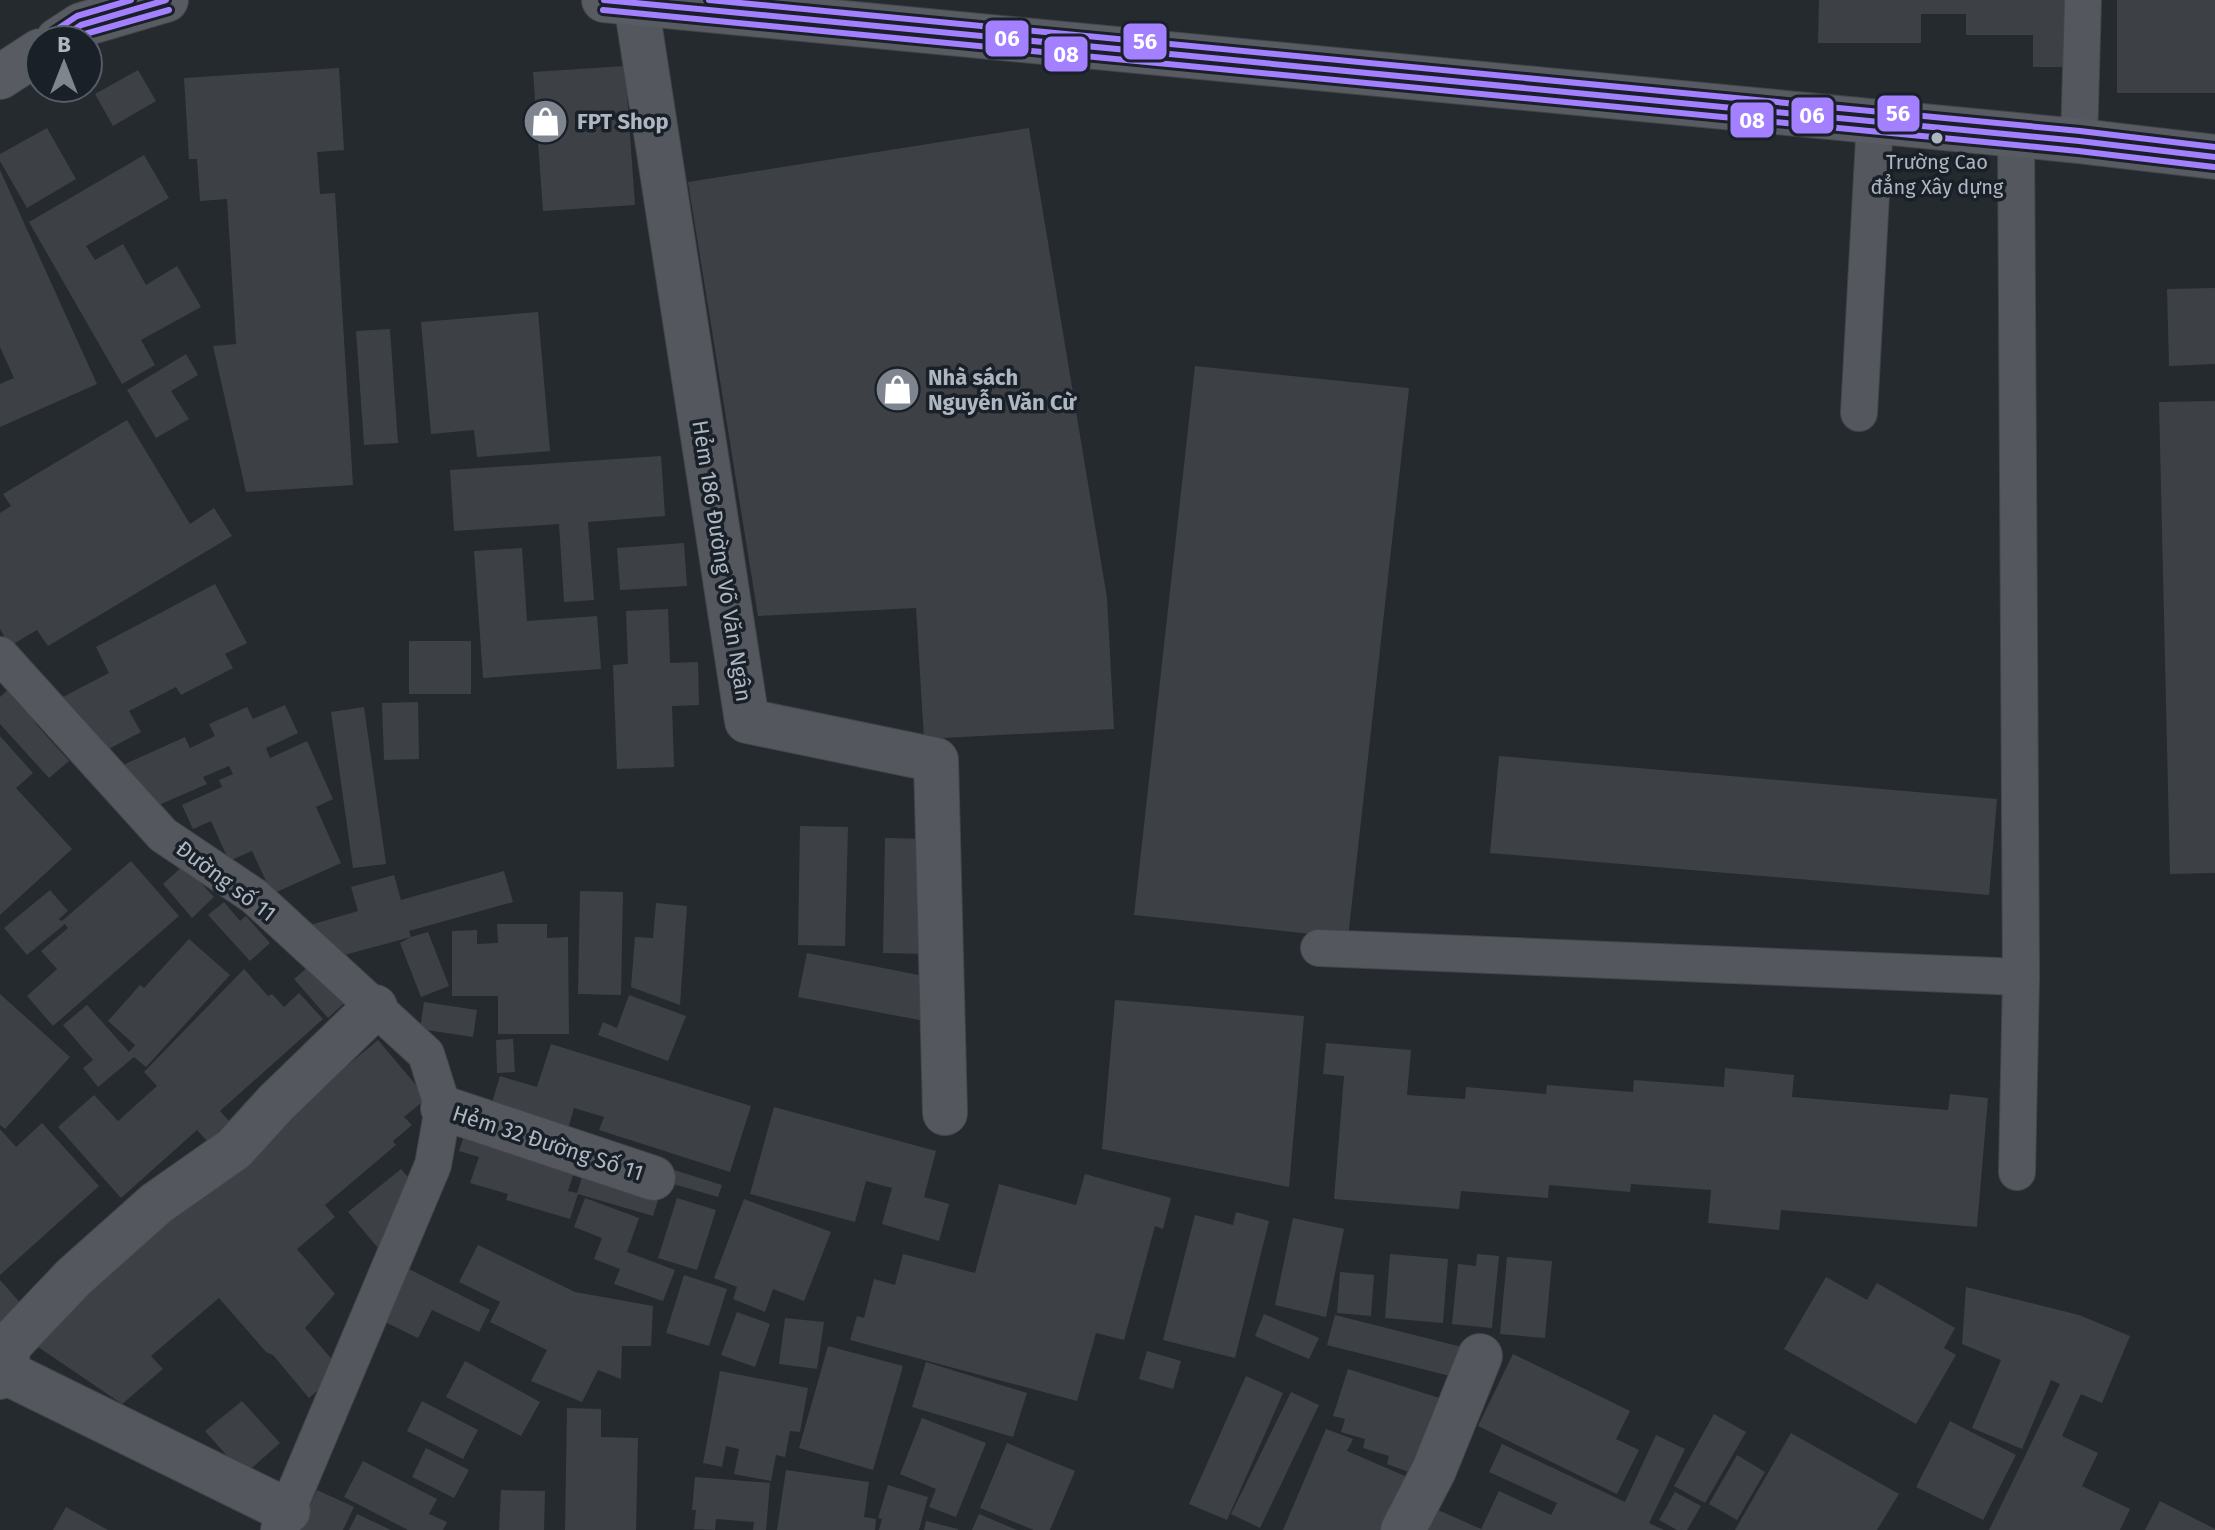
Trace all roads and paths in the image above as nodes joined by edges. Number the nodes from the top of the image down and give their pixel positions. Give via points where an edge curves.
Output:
1 (166, 0) edge
2 (2083, 0) edge
3 (620, 2) edge
4 (825, 11) edge
5 (84, 24) edge
6 (24, 61) edge
7 (0, 77) edge
8 (1875, 121) junction
9 (2016, 135) junction
10 (2079, 141) junction
11 (2215, 157) edge
12 (1859, 413) dead end
13 (0, 655) edge
14 (1319, 948) dead end
15 (2021, 977) junction
16 (375, 1007) junction
17 (443, 1108) junction
18 (945, 1113) dead end
19 (2017, 1172) dead end
20 (653, 1178) dead end
21 (1480, 1356) dead end
22 (3, 1375) edge
23 (283, 1520) edge
24 (1403, 1530) edge

1 - 5 main road
2 - 10 lane
3 - 4 main road
3 - 18 street, Hẻm 186 Đường Võ Văn Ngân via 747,721 936,760
4 - 8 main road
6 - 7 main road
8 - 9 main road
8 - 12 lane
9 - 10 main road
9 - 15 lane
10 - 11 main road
13 - 16 lane, Đường số 11 via 163,835 254,896
14 - 15 lane
15 - 19 lane
16 - 17 lane, Đường số 11 via 426,1054
16 - 22 street via 234,1149 157,1203 74,1277 9,1345
17 - 20 street, Hẻm 32 Đường Số 11
17 - 23 lane via 433,1165
21 - 24 street via 1434,1470
22 - 23 street

